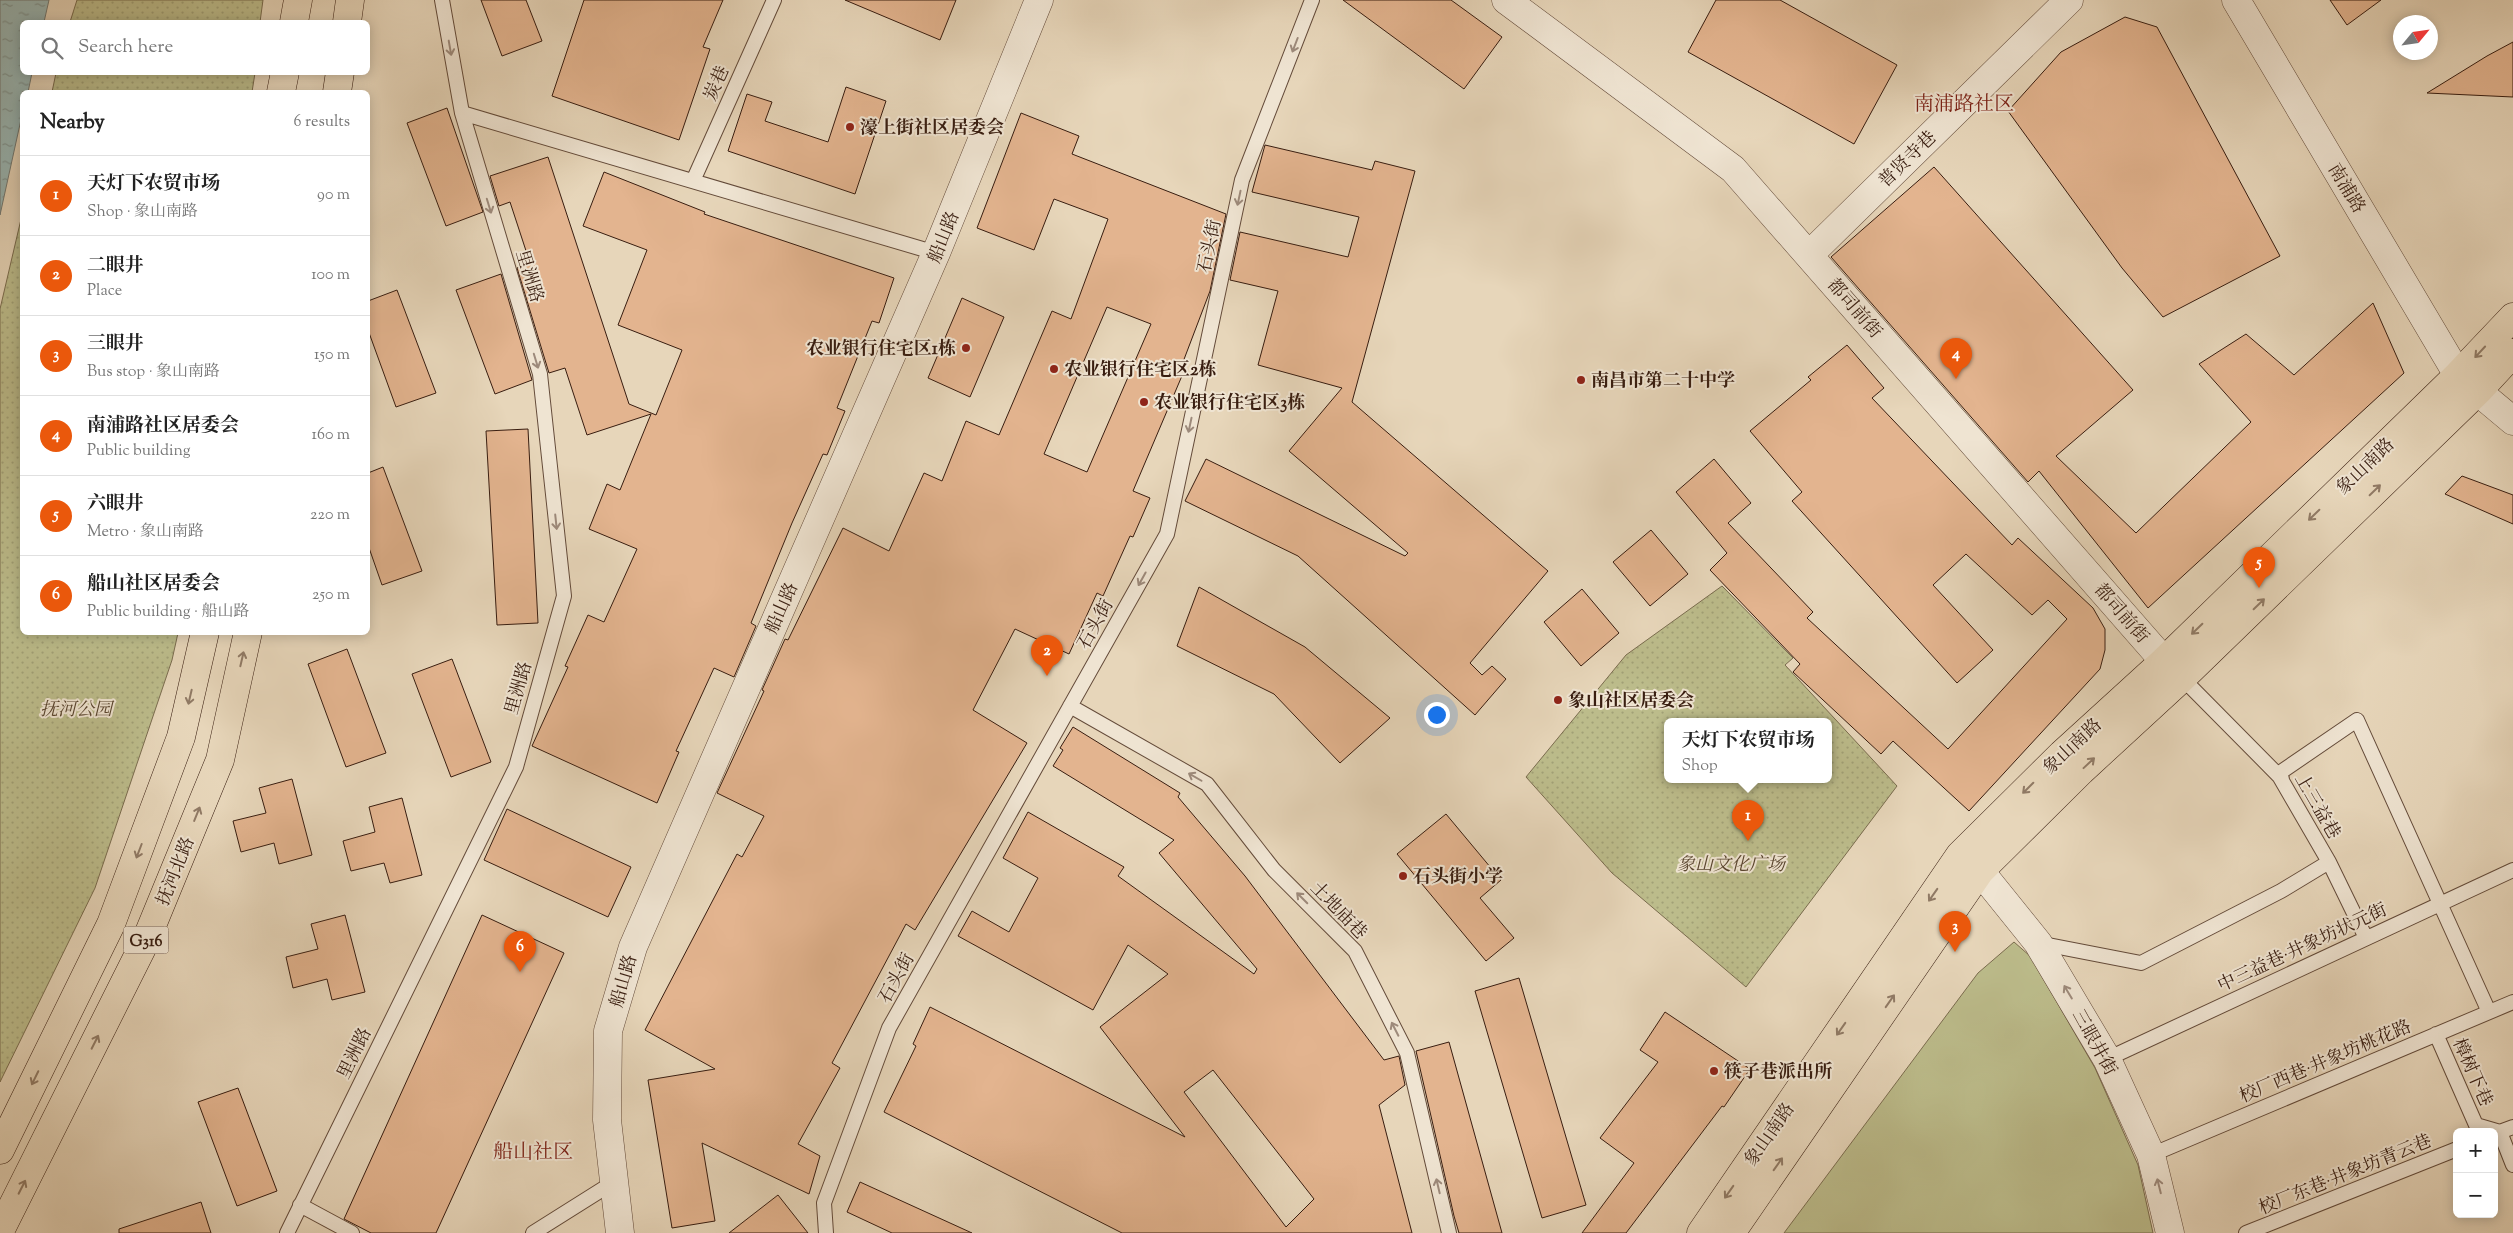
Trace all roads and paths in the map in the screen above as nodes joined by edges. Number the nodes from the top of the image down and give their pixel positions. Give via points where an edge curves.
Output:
1 (298, 0) edge
2 (350, 0) edge
3 (442, 0) edge
4 (774, 0) edge
5 (1038, 0) edge
6 (1312, 0) edge
7 (1506, 0) edge
8 (2069, 0) edge
9 (2236, 0) edge
10 (294, 20) edge
11 (347, 20) edge
12 (284, 75) edge
13 (340, 75) edge
14 (281, 90) edge
15 (337, 90) edge
16 (462, 113) junction
17 (693, 181) junction
18 (936, 253) junction
19 (1809, 255) junction
20 (2513, 317) edge
21 (2513, 353) edge
22 (2468, 383) junction
23 (2513, 421) edge
24 (204, 635) edge
25 (247, 635) edge
26 (2173, 670) junction
27 (1070, 706) junction
28 (2282, 779) junction
29 (2329, 862) junction
30 (2513, 870) edge
31 (1980, 871) junction
32 (2440, 904) junction
33 (2366, 938) junction
34 (2038, 942) junction
35 (2513, 1002) edge
36 (2489, 1012) junction
37 (2436, 1034) junction
38 (2107, 1059) junction
39 (2502, 1131) edge
40 (0, 1150) edge
41 (2453, 1151) edge
42 (2151, 1154) junction
43 (2513, 1165) edge
44 (614, 1182) junction
45 (300, 1205) junction
46 (0, 1231) edge
47 (287, 1233) edge
48 (352, 1233) edge
49 (534, 1233) edge
50 (620, 1233) edge
51 (826, 1233) edge
52 (1448, 1233) edge
53 (1701, 1233) edge
54 (1731, 1233) edge
55 (2170, 1233) edge
56 (2246, 1233) edge

1 - 10 main road
2 - 11 main road
3 -> 16 lane, 里洲路
4 - 17 lane, 炭巷
5 - 18 street, 船山路
6 -> 27 lane, 石头街 via 1242,180 1167,534
7 - 19 street, 都司前街 via 1733,169
8 - 19 street, 普贤寺巷
9 - 22 street, 南浦路
12 - 14 main road
13 - 15 main road
16 - 17 lane
16 -> 45 lane, 里洲路 via 540,374 564,596 516,767
17 - 18 lane
18 - 44 street, 船山路 via 633,947 608,1031 607,1120
19 - 26 street, 都司前街
20 -> 22 main road, 象山南路
21 - 22 main road, 象山南路
22 - 23 street, 南浦路
22 - 26 main road, 象山南路
24 -> 40 main road, G316 via 181,738 111,924
46 -> 25 main road, 抚河北路 / G316 via 150,931 220,760
26 - 28 lane
31 -> 26 main road, 象山南路 via 2081,771
26 -> 53 main road, 象山南路 via 2062,754 1960,855
27 - 51 lane, 石头街 via 889,1028 824,1203
52 -> 27 lane, 土地庙巷 via 1407,1053 1355,951 1274,870 1207,784
28 - 29 lane, 上三益巷
28 - 32 lane, 上三益巷 via 2278,774 2356,720
29 - 33 lane
29 - 34 lane, 上三益巷 via 2281,892 2141,964
30 - 32 lane, 中三益巷·井象坊状元街
31 - 34 street, 三眼井街
54 -> 31 main road, 象山南路
32 - 33 lane, 中三益巷·井象坊状元街
32 - 36 lane, 上三益巷
33 - 38 lane, 中三益巷·井象坊状元街
38 -> 34 street, 三眼井街
35 - 36 lane, 校厂西巷·井象坊桃花路
36 - 37 lane, 校厂西巷·井象坊桃花路
37 - 39 lane, 樟树下巷 via 2476,1125
37 - 42 lane, 校厂西巷·井象坊桃花路
38 - 42 street, 三眼井街
39 - 43 lane, 樟树下巷
41 - 56 lane, 校厂东巷·井象坊青云巷
55 -> 42 street, 三眼井街
44 - 49 lane
44 - 50 street, 船山路
45 - 47 lane, 里洲路
45 - 48 lane

